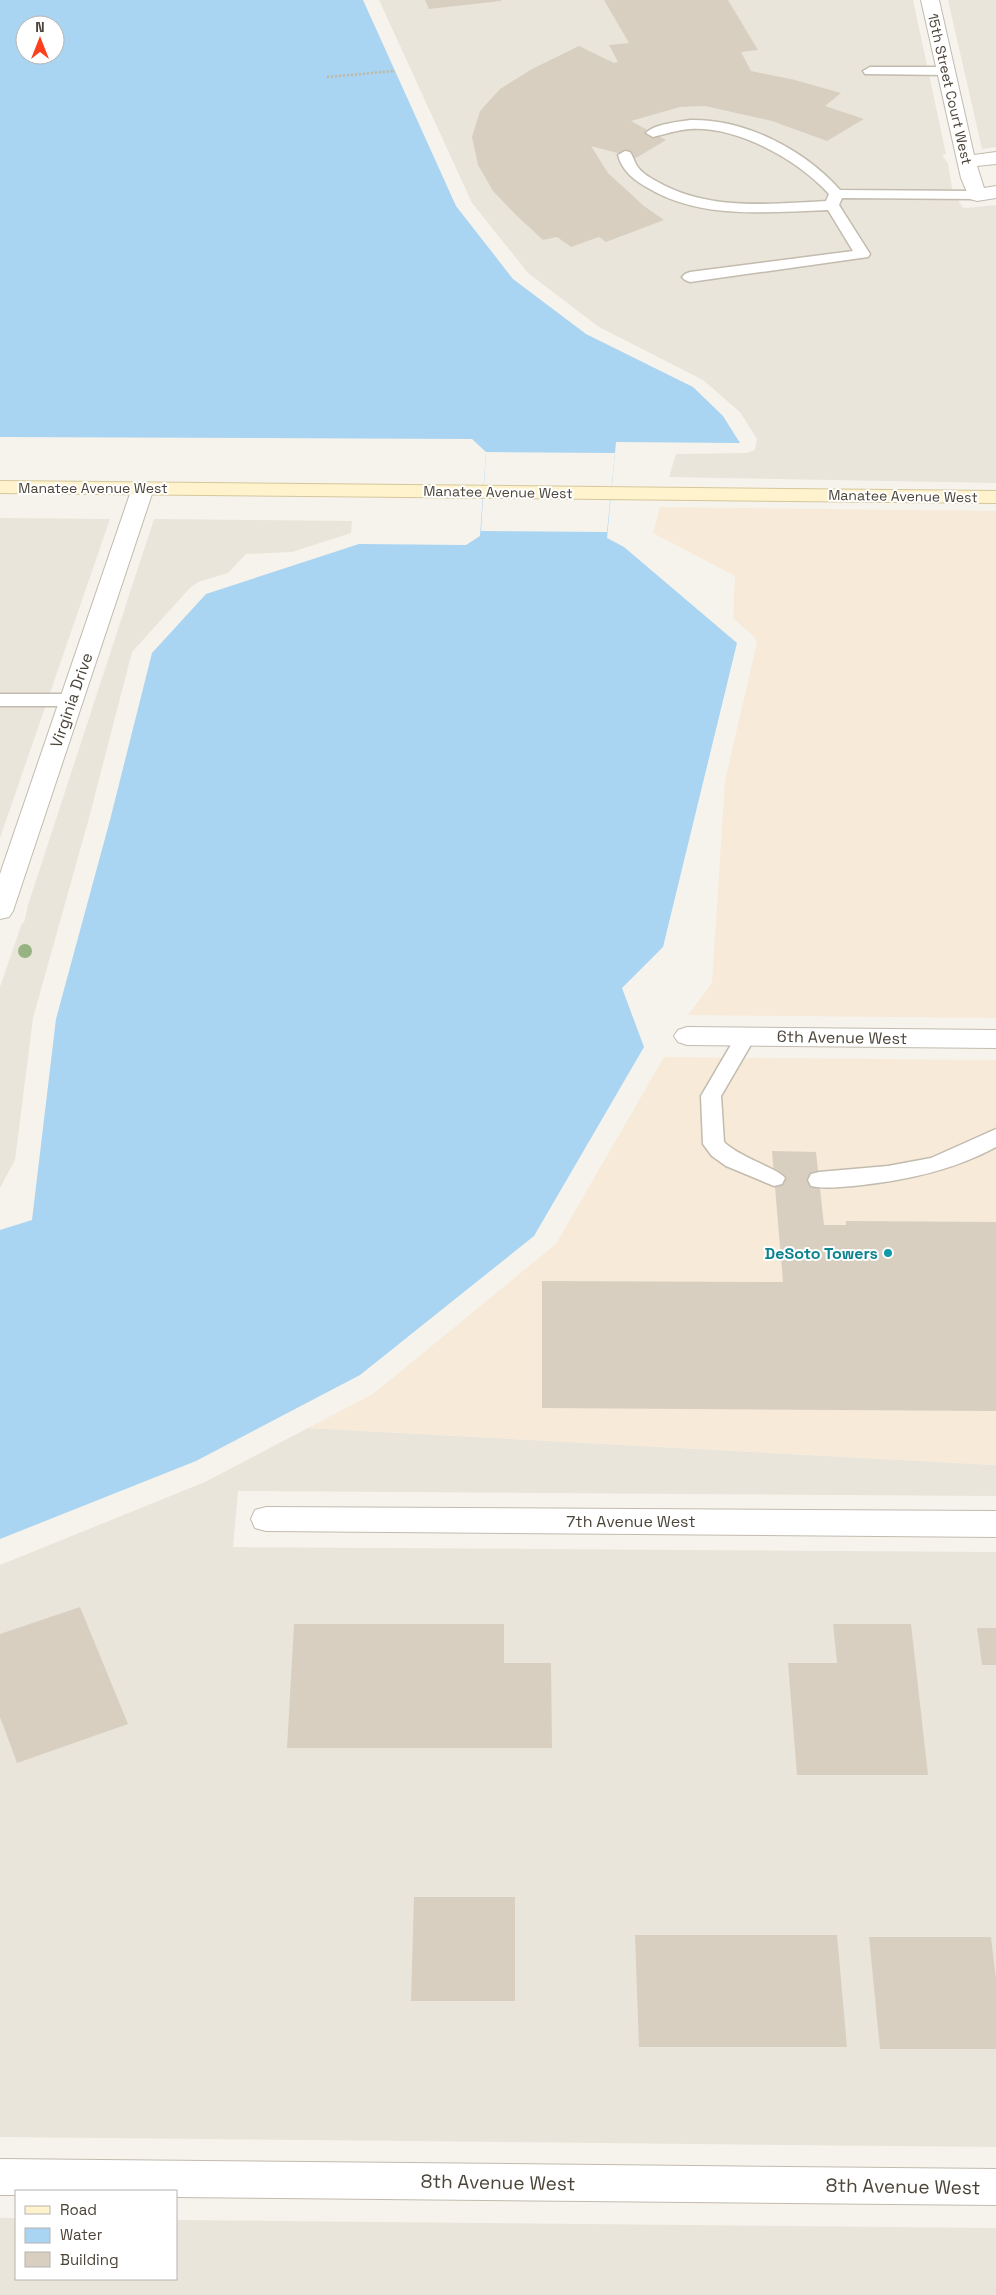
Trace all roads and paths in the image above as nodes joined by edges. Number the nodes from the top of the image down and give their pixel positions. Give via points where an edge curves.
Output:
1 (930, 0) edge
2 (395, 71) dead end
3 (870, 71) dead end
4 (946, 71) junction
5 (327, 77) dead end
6 (653, 133) dead end
7 (625, 155) dead end
8 (996, 158) edge
9 (968, 170) junction
10 (996, 192) edge
11 (976, 195) junction
12 (834, 199) junction
13 (690, 277) dead end
14 (0, 487) edge
15 (143, 488) junction
16 (996, 497) edge
17 (0, 700) edge
18 (72, 700) junction
19 (1, 906) edge
20 (688, 1036) dead end
21 (746, 1036) junction
22 (996, 1039) edge
23 (991, 1140) edge
24 (774, 1178) dead end
25 (819, 1180) dead end
26 (266, 1519) dead end
27 (996, 1524) edge
28 (0, 2177) edge
29 (996, 2187) edge

1 - 4 street, 15th Street Court West
2 - 5 path
3 - 4 lane
4 - 9 street, 15th Street Court West
6 - 12 lane via 693,124 726,129 755,139 790,156 826,181
7 - 12 lane via 632,171 650,184 703,204 762,207
8 - 9 street
9 - 11 street, 15th Street Court West
10 - 11 street
11 - 12 lane
12 - 13 lane via 863,254
14 - 15 main road, Manatee Avenue West
15 - 16 main road, Manatee Avenue West
15 - 18 street, Virginia Drive
17 - 18 lane
18 - 19 street, Virginia Drive
20 - 21 street, 6th Avenue West
21 - 22 street, 6th Avenue West
21 - 24 lane via 711,1096 714,1144 726,1156
23 - 25 lane via 922,1169 870,1178
26 - 27 street, 7th Avenue West
28 - 29 street, 8th Avenue West

